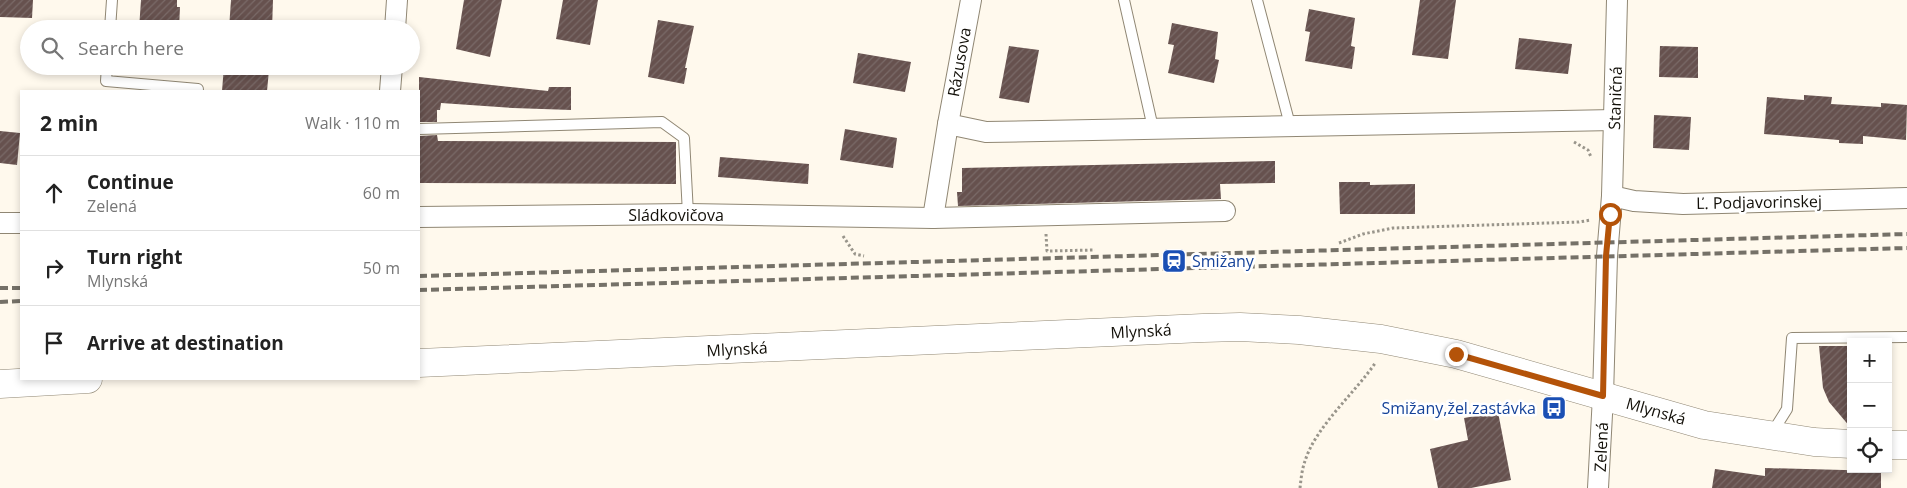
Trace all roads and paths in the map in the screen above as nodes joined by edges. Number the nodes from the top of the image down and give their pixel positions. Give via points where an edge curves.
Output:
1 (112, 0) edge
2 (398, 0) edge
3 (971, 0) edge
4 (1124, 0) edge
5 (1257, 0) edge
6 (1617, 0) edge
7 (111, 20) edge
8 (396, 20) edge
9 (106, 75) edge
10 (391, 75) edge
11 (198, 89) dead end
12 (390, 90) edge
13 (1614, 120) junction
14 (948, 124) junction
15 (1290, 125) junction
16 (1153, 128) junction
17 (420, 129) edge
18 (1572, 140) dead end
19 (1592, 158) dead end
20 (1907, 198) edge
21 (1611, 205) junction
22 (1225, 211) dead end
23 (688, 214) junction
24 (420, 217) edge
25 (933, 218) junction
26 (0, 223) edge
27 (20, 223) edge
28 (1339, 243) dead end
29 (1095, 250) dead end
30 (1046, 251) dead end
31 (1907, 338) edge
32 (1381, 340) junction
33 (420, 364) edge
34 (70, 380) edge
35 (0, 384) edge
36 (1603, 396) junction
37 (1770, 435) junction
38 (1847, 444) edge
39 (1892, 445) edge
40 (1907, 446) edge
41 (1300, 488) edge
42 (1598, 488) edge

1 - 7 lane
2 - 8 street
3 - 14 street, Rázusova
4 - 16 lane
5 - 15 lane
6 - 13 street, Staničná
9 - 11 lane via 106,80
10 - 12 street
13 - 15 street
13 - 21 street, Staničná
14 - 16 street via 986,132
14 - 25 street, Rázusova
15 - 16 street
17 - 23 lane via 662,122 684,138
18 - 19 path via 1588,150
20 - 21 street, Ľ. Podjavorinskej via 1683,204 1634,201
21 - 28 path via 1579,222 1393,228
21 - 36 street, Zelená via 1606,256
22 - 25 street, Sládkovičova
23 - 24 street, Sládkovičova
23 - 25 street, Sládkovičova
26 - 27 street
29 - 30 path
31 - 37 lane via 1792,338 1786,409
32 - 33 street, Mlynská via 1300,330 1212,328
32 - 36 street, Mlynská via 1456,354
32 - 41 path via 1376,362 1310,449
34 - 35 street
36 - 37 street, Mlynská via 1704,425
36 - 42 street, Zelená
37 - 38 street, Mlynská
39 - 40 street

